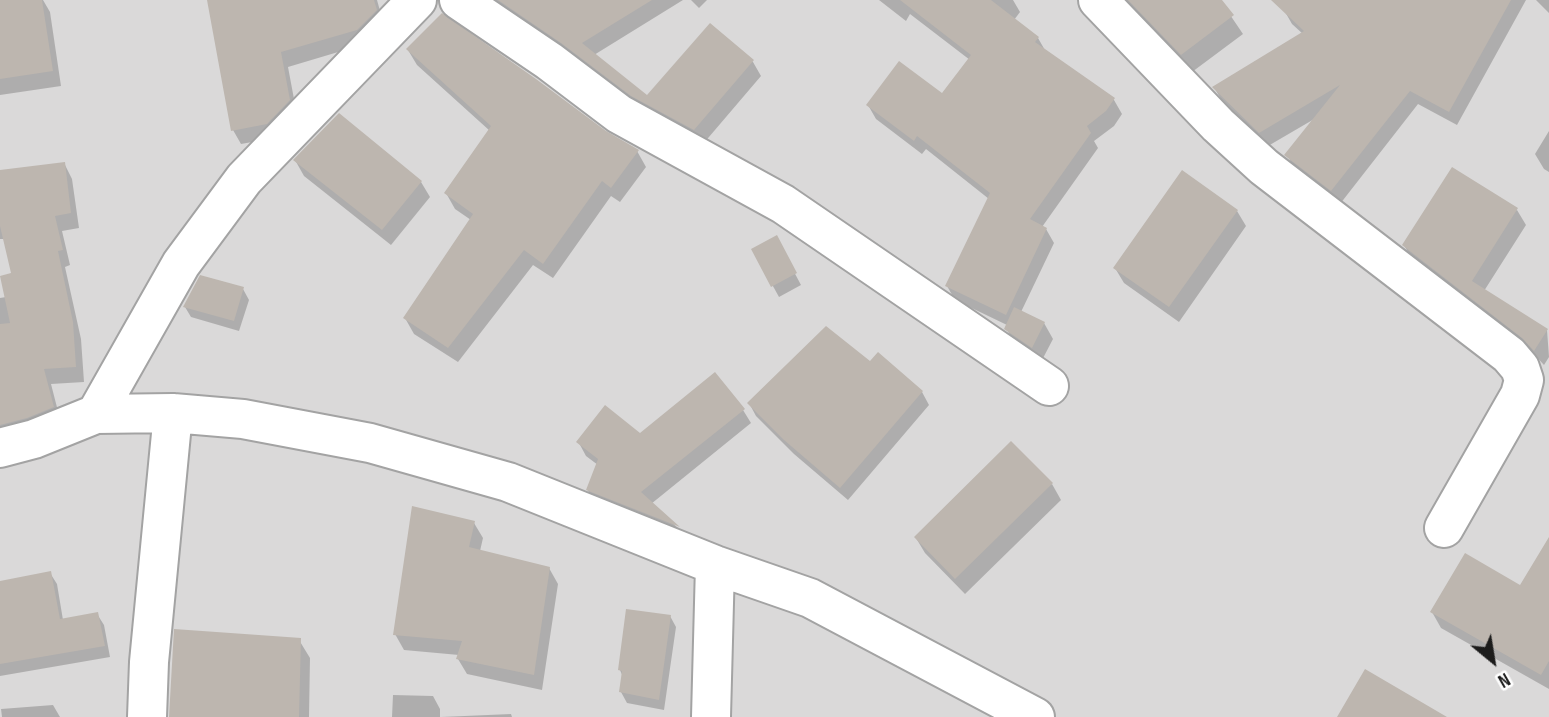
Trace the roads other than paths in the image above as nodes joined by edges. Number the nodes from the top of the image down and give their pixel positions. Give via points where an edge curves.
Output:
1 (417, 0) edge
2 (459, 0) edge
3 (1098, 0) edge
4 (1049, 386) dead end
5 (173, 413) junction
6 (96, 414) junction
7 (0, 448) edge
8 (1444, 528) dead end
9 (715, 565) junction
10 (147, 717) edge
11 (711, 717) edge
12 (1035, 717) edge

1 - 6 street via 244,180 181,264
2 - 4 street via 620,114 783,204
3 - 8 street via 1264,167 1520,368 1524,380 1520,395
5 - 6 street
5 - 9 street via 243,419 382,446 508,482
5 - 10 street
6 - 7 street
9 - 11 street
9 - 12 street via 810,598

